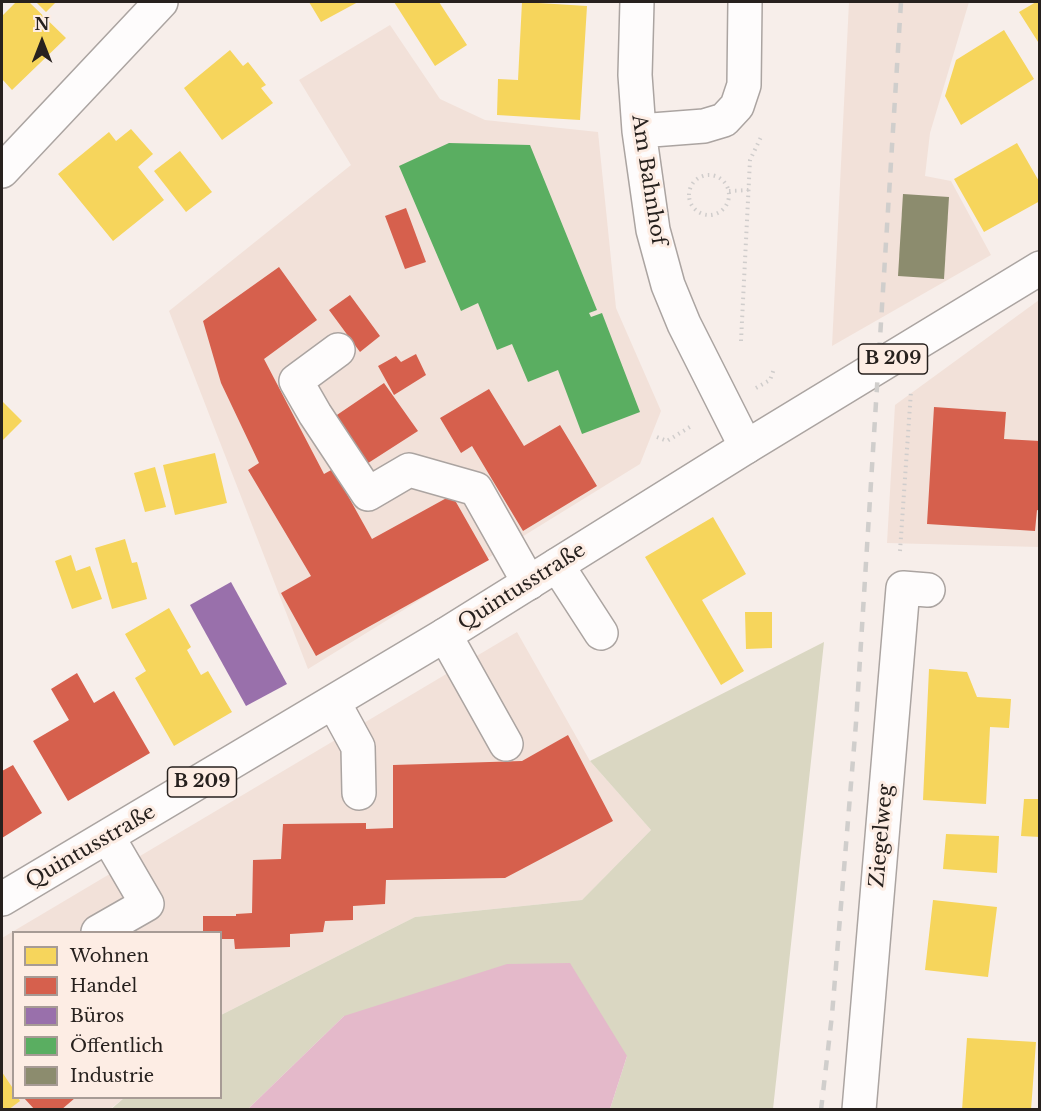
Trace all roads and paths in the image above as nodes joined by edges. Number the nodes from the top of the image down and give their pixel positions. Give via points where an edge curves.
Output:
1 (161, 2) edge
2 (637, 2) edge
3 (745, 2) edge
4 (639, 131) junction
5 (762, 133) dead end
6 (2, 171) edge
7 (749, 190) junction
8 (729, 191) junction
9 (1040, 268) edge
10 (741, 341) dead end
11 (338, 350) dead end
12 (774, 369) dead end
13 (770, 380) dead end
14 (911, 385) dead end
15 (657, 437) dead end
16 (666, 441) dead end
17 (746, 447) junction
18 (557, 565) junction
19 (529, 583) junction
20 (915, 589) joint
21 (601, 633) dead end
22 (446, 635) junction
23 (334, 702) junction
24 (506, 744) dead end
25 (358, 793) dead end
26 (108, 837) junction
27 (2, 899) edge
28 (101, 931) edge
29 (859, 1110) edge

1 - 6 main road
2 - 4 main road, Am Bahnhof via 635,75
3 - 4 main road via 744,85 737,106 724,120 704,126
4 - 17 main road, Am Bahnhof via 648,203 668,285
5 - 7 path via 750,160
7 - 8 path
7 - 10 path
8 - 8 path via 727,203 713,214 695,209 689,198 697,180 709,175 722,180
9 - 17 main road, Quintusstraße / B 209
11 - 19 main road via 296,381 368,494 409,470 476,489
12 - 13 path
14 - 20 path via 899,544
15 - 16 path
17 - 18 main road, Quintusstraße / B 209
18 - 19 main road, Quintusstraße / B 209
18 - 21 main road
19 - 22 main road, Quintusstraße / B 209
20 - 29 main road, Ziegelweg
22 - 23 main road, Quintusstraße / B 209
22 - 24 main road
23 - 25 main road via 358,747
23 - 26 main road, Quintusstraße / B 209
26 - 27 main road, Quintusstraße / B 209
26 - 28 main road via 147,904

